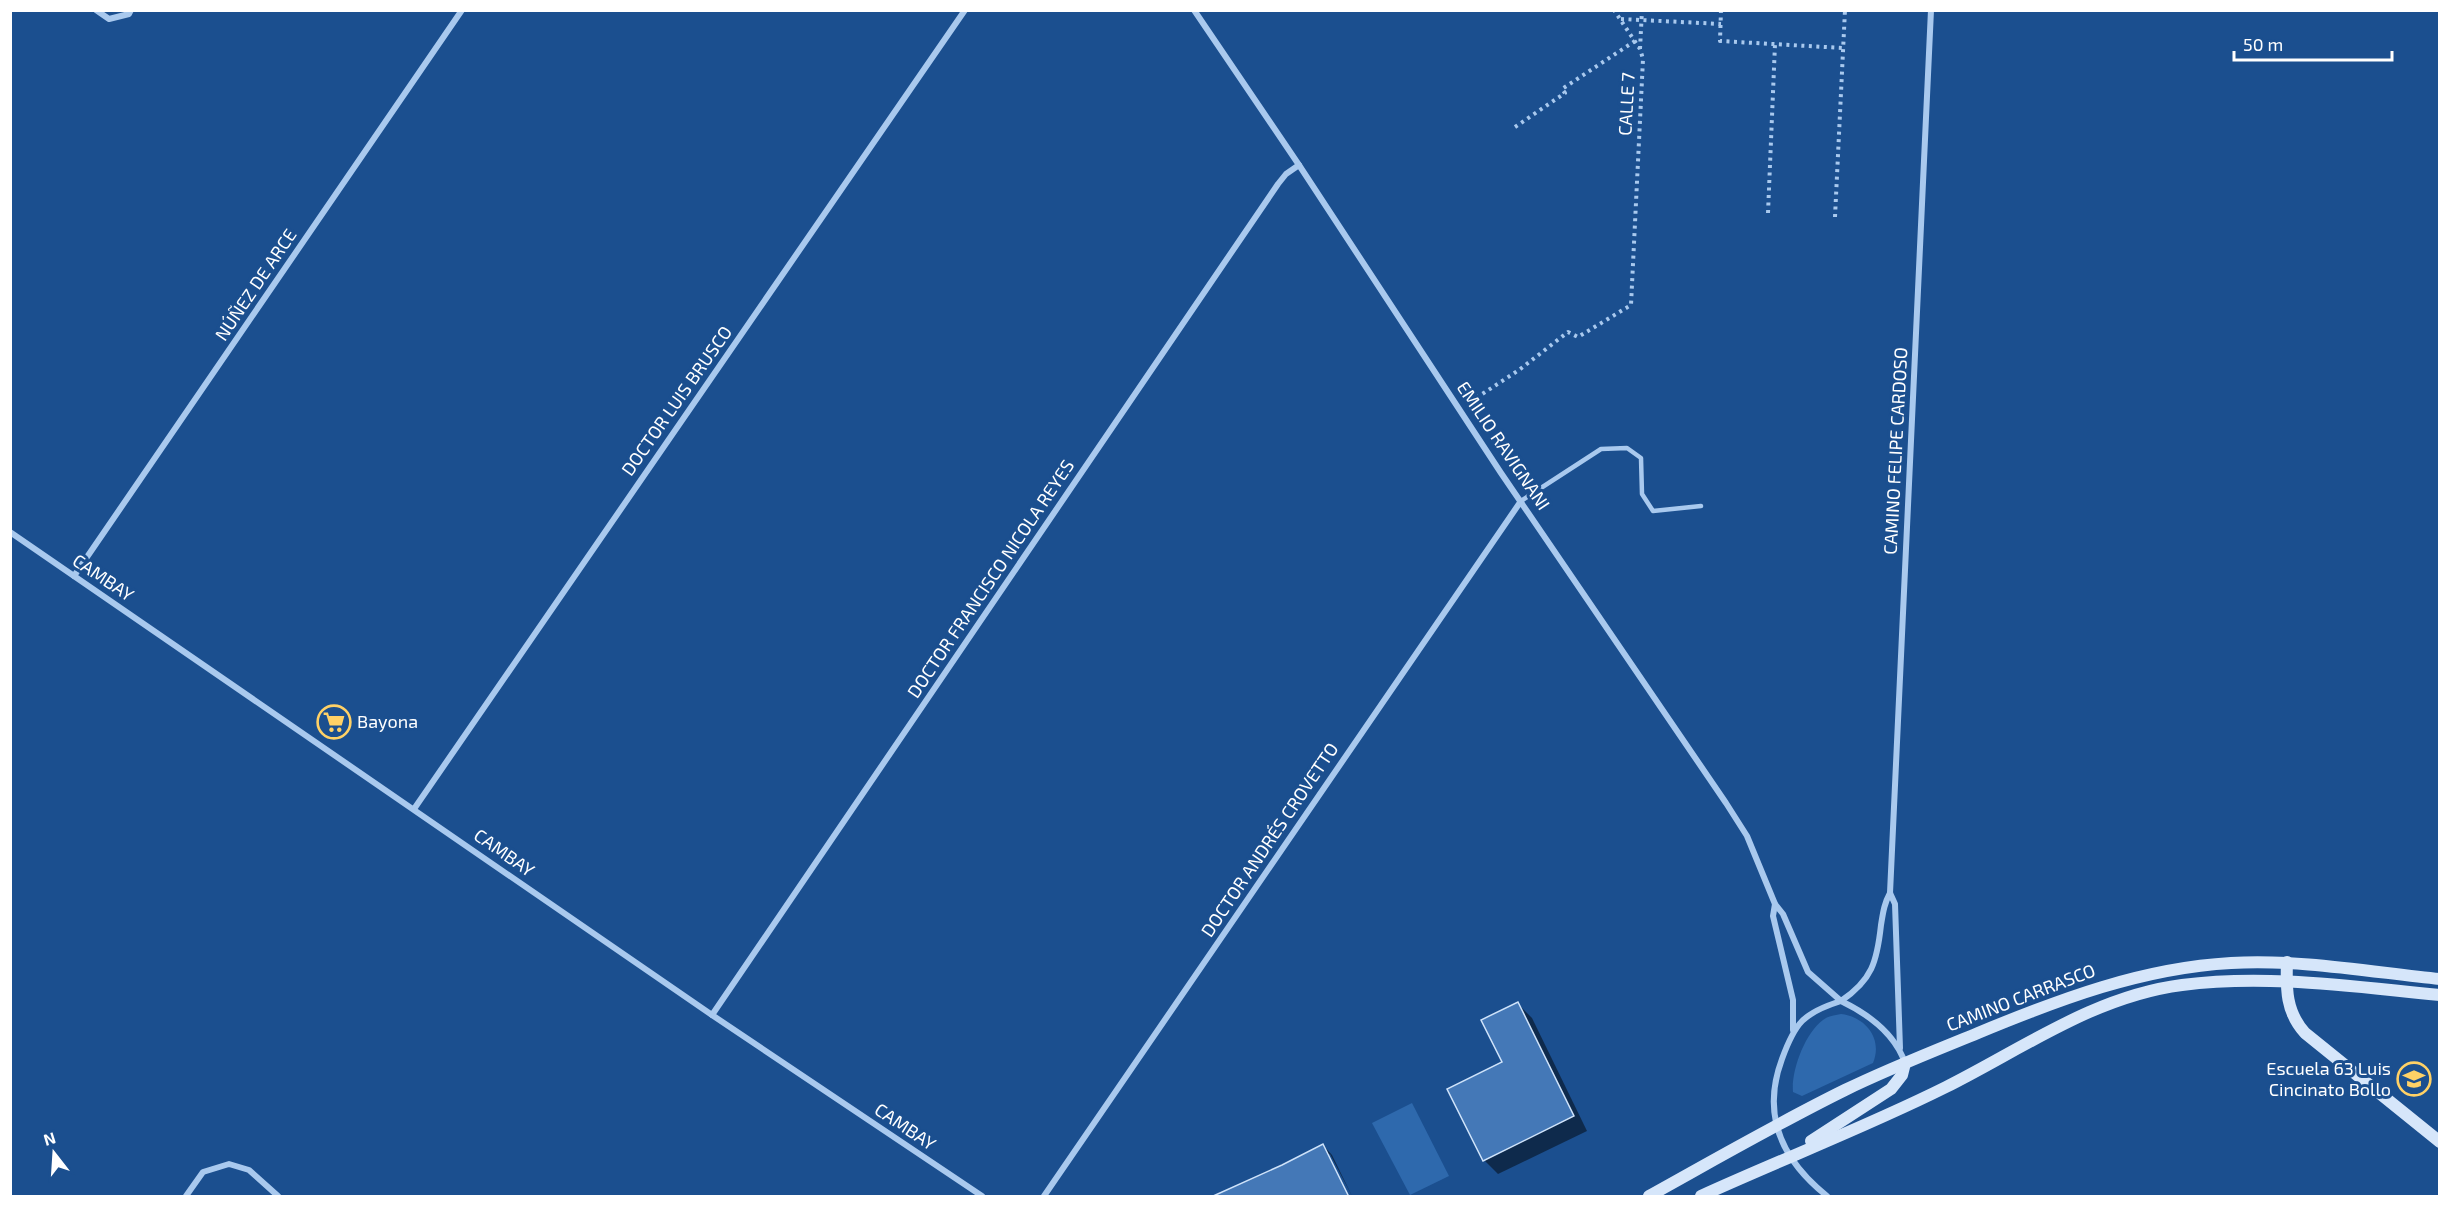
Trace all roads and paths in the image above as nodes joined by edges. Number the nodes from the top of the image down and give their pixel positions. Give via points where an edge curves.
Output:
1 (96, 10) edge
2 (131, 10) edge
3 (462, 10) edge
4 (965, 10) edge
5 (1194, 10) edge
6 (1614, 10) edge
7 (1642, 10) edge
8 (1721, 10) edge
9 (1845, 10) edge
10 (1931, 10) edge
11 (1620, 19) junction
12 (1642, 21) junction
13 (1721, 24) junction
14 (1635, 41) junction
15 (1775, 44) junction
16 (1843, 48) junction
17 (1640, 49) junction
18 (1515, 127) dead end
19 (1299, 165) junction
20 (1768, 213) dead end
21 (1835, 217) dead end
22 (1459, 409) junction
23 (1521, 501) junction
24 (1701, 506) dead end
25 (10, 532) edge
26 (74, 576) junction
27 (414, 809) junction
28 (1890, 893) junction
29 (1775, 904) junction
30 (2287, 962) junction
31 (2439, 979) edge
32 (2286, 981) junction
33 (2439, 996) edge
34 (1841, 1001) junction
35 (712, 1015) junction
36 (1793, 1031) junction
37 (1900, 1048) junction
38 (1905, 1063) junction
39 (1776, 1126) junction
40 (2439, 1142) edge
41 (1791, 1156) junction
42 (186, 1197) edge
43 (278, 1197) edge
44 (982, 1197) edge
45 (1044, 1197) edge
46 (1649, 1197) edge
47 (1701, 1197) edge
48 (1827, 1197) edge

1 - 2 street via 109,19
3 - 26 street, NÚÑEZ DE ARCE
4 - 27 street, DOCTOR LUIS BRUSCO
5 - 19 street, EMILIO RAVIGNANI
6 - 11 path, CALLE 7
7 - 12 path
8 - 13 path
9 - 16 path
10 - 28 street, CAMINO FELIPE CARDOSO
11 - 12 path
11 - 14 path, CALLE 7
12 - 13 path
12 - 17 path
13 - 15 path via 1720,41
14 - 17 path, CALLE 7
14 - 18 path via 1562,89 1565,93
15 - 16 path
15 - 20 path
16 - 21 path
17 - 22 path, CALLE 7 via 1643,59 1631,305 1578,337 1568,332
19 - 22 street, EMILIO RAVIGNANI
19 - 35 street, DOCTOR FRANCISCO NICOLA REYES via 1278,184
22 - 23 street, EMILIO RAVIGNANI
23 - 24 lane via 1601,449 1627,448 1641,458 1642,494 1653,511
23 - 29 street, EMILIO RAVIGNANI via 1747,836
23 - 45 street, DOCTOR ANDRÉS CROVETTO
25 - 26 street, CAMBAY
26 - 27 street, CAMBAY
27 - 35 street, CAMBAY
28 - 34 street, CAMINO FELIPE CARDOSO via 1884,904 1878,952 1867,978
28 - 37 street, CAMINO FELIPE CARDOSO via 1895,904
29 - 34 street, EMILIO RAVIGNANI via 1808,972
29 - 36 street, EMILIO RAVIGNANI via 1773,916 1792,1000
30 - 31 main road, CAMINO CARRASCO
30 - 32 main road
30 - 38 main road, CAMINO CARRASCO via 2229,963 2122,980 2065,997
32 - 33 main road, CAMINO CARRASCO
32 - 40 main road via 2295,1022 2305,1033
32 - 41 main road, CAMINO CARRASCO via 2181,985 2104,1005 1945,1087
34 - 36 street, EMILIO RAVIGNANI via 1820,1008
34 - 37 street, EMILIO RAVIGNANI via 1878,1024
35 - 44 street, CAMBAY
36 - 39 street, EMILIO RAVIGNANI via 1775,1077
37 - 38 street, EMILIO RAVIGNANI
38 - 39 main road, CAMINO CARRASCO
38 - 41 main road via 1902,1075 1891,1089
39 - 41 street, EMILIO RAVIGNANI
39 - 46 main road, CAMINO CARRASCO
41 - 47 main road, CAMINO CARRASCO
41 - 48 street, EMILIO RAVIGNANI via 1811,1184
42 - 43 street via 203,1172 229,1164 249,1170

